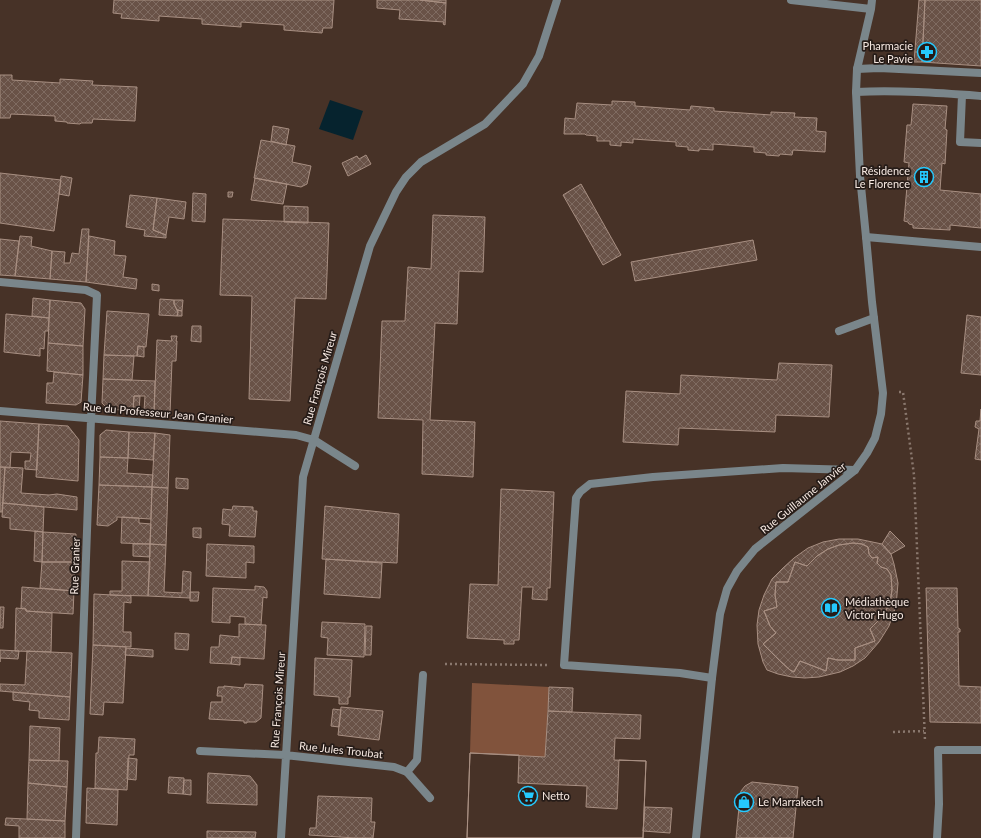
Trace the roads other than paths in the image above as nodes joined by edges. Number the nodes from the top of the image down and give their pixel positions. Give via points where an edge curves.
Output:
1 (557, 0) edge
2 (791, 0) edge
3 (872, 0) edge
4 (871, 9) junction
5 (857, 69) junction
6 (981, 73) edge
7 (856, 92) junction
8 (962, 95) junction
9 (981, 96) edge
10 (981, 143) edge
11 (866, 237) junction
12 (981, 247) edge
13 (0, 282) edge
14 (874, 318) junction
15 (839, 331) dead end
16 (0, 411) edge
17 (91, 419) junction
18 (314, 440) junction
19 (355, 466) dead end
20 (855, 470) junction
21 (423, 675) dead end
22 (712, 678) junction
23 (981, 750) edge
24 (200, 751) dead end
25 (285, 755) junction
26 (407, 772) junction
27 (430, 798) dead end
28 (76, 838) edge
29 (281, 838) edge
30 (696, 838) edge
31 (937, 838) edge

1 - 18 street, Rue François Mireur via 539,56 523,84 485,124 421,162 396,192 370,246
2 - 4 street
3 - 4 street, Rue Guillaume Janvier
4 - 5 street, Rue Guillaume Janvier
5 - 6 street
5 - 7 street, Rue Guillaume Janvier
7 - 8 street
7 - 11 street, Rue Guillaume Janvier
8 - 9 street
8 - 10 street via 960,142
11 - 12 street
11 - 14 street, Rue Guillaume Janvier
13 - 17 street, Rue Granier via 86,290 97,295
14 - 15 street
14 - 20 street, Rue Guillaume Janvier via 883,393 881,414 875,438
16 - 17 street, Rue du Professeur Jean Granier
17 - 18 street, Rue du Professeur Jean Granier via 296,435
17 - 28 street, Rue Granier
18 - 19 street, Rue du Professeur Jean Granier
18 - 25 street, Rue François Mireur via 303,477
20 - 22 street, Rue Guillaume Janvier via 755,549 737,571 720,614
20 - 22 street via 784,468 654,477 590,484 580,492 576,498 564,665 680,673
21 - 26 street via 417,760
22 - 30 street, Rue Guillaume Janvier
23 - 31 street via 938,750
24 - 25 street, Rue Jules Troubat
25 - 26 street, Rue Jules Troubat via 394,767
25 - 29 street, Rue François Mireur
26 - 27 street

